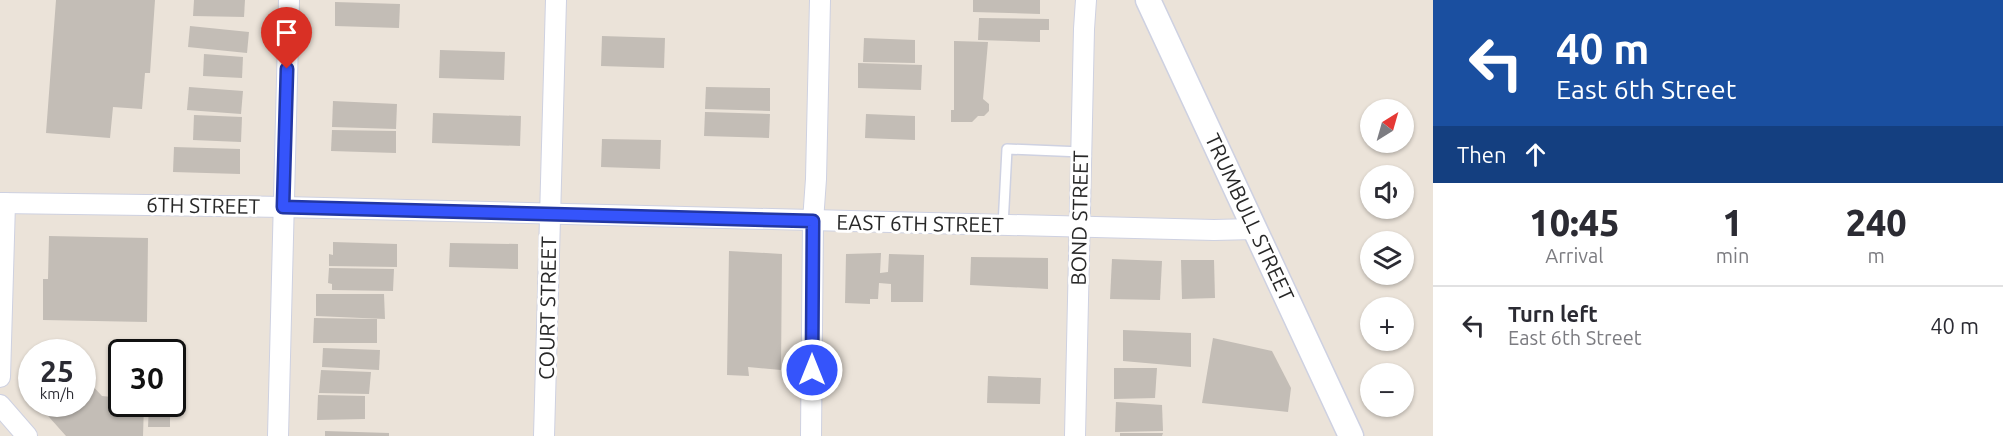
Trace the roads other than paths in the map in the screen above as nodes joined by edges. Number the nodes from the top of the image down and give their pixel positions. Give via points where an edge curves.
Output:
1 (289, 0) edge
2 (556, 0) edge
3 (820, 0) edge
4 (1086, 0) edge
5 (1148, 0) edge
6 (1082, 152) junction
7 (2, 203) edge
8 (283, 207) junction
9 (550, 215) junction
10 (813, 221) junction
11 (1003, 226) junction
12 (1080, 227) junction
13 (1254, 229) junction
14 (0, 377) edge
15 (0, 406) edge
16 (6, 436) edge
17 (27, 436) edge
18 (278, 436) edge
19 (544, 436) edge
20 (811, 436) edge
21 (1075, 436) edge
22 (1351, 436) edge

1 - 8 street
2 - 9 street, COURT STREET
3 - 10 street
4 - 6 street, BOND STREET
5 - 13 street, TRUMBULL STREET
6 - 11 lane via 1007,149
6 - 12 street, BOND STREET
7 - 8 street, 6TH STREET
7 - 14 street
8 - 9 street, 6TH STREET
8 - 18 street
9 - 10 street, EAST 6TH STREET
9 - 19 street, COURT STREET
10 - 11 street, EAST 6TH STREET
10 - 20 street
11 - 12 street, EAST 6TH STREET
12 - 13 street, EAST 6TH STREET
12 - 21 street, BOND STREET
13 - 22 street, TRUMBULL STREET
15 - 16 street
15 - 17 street

